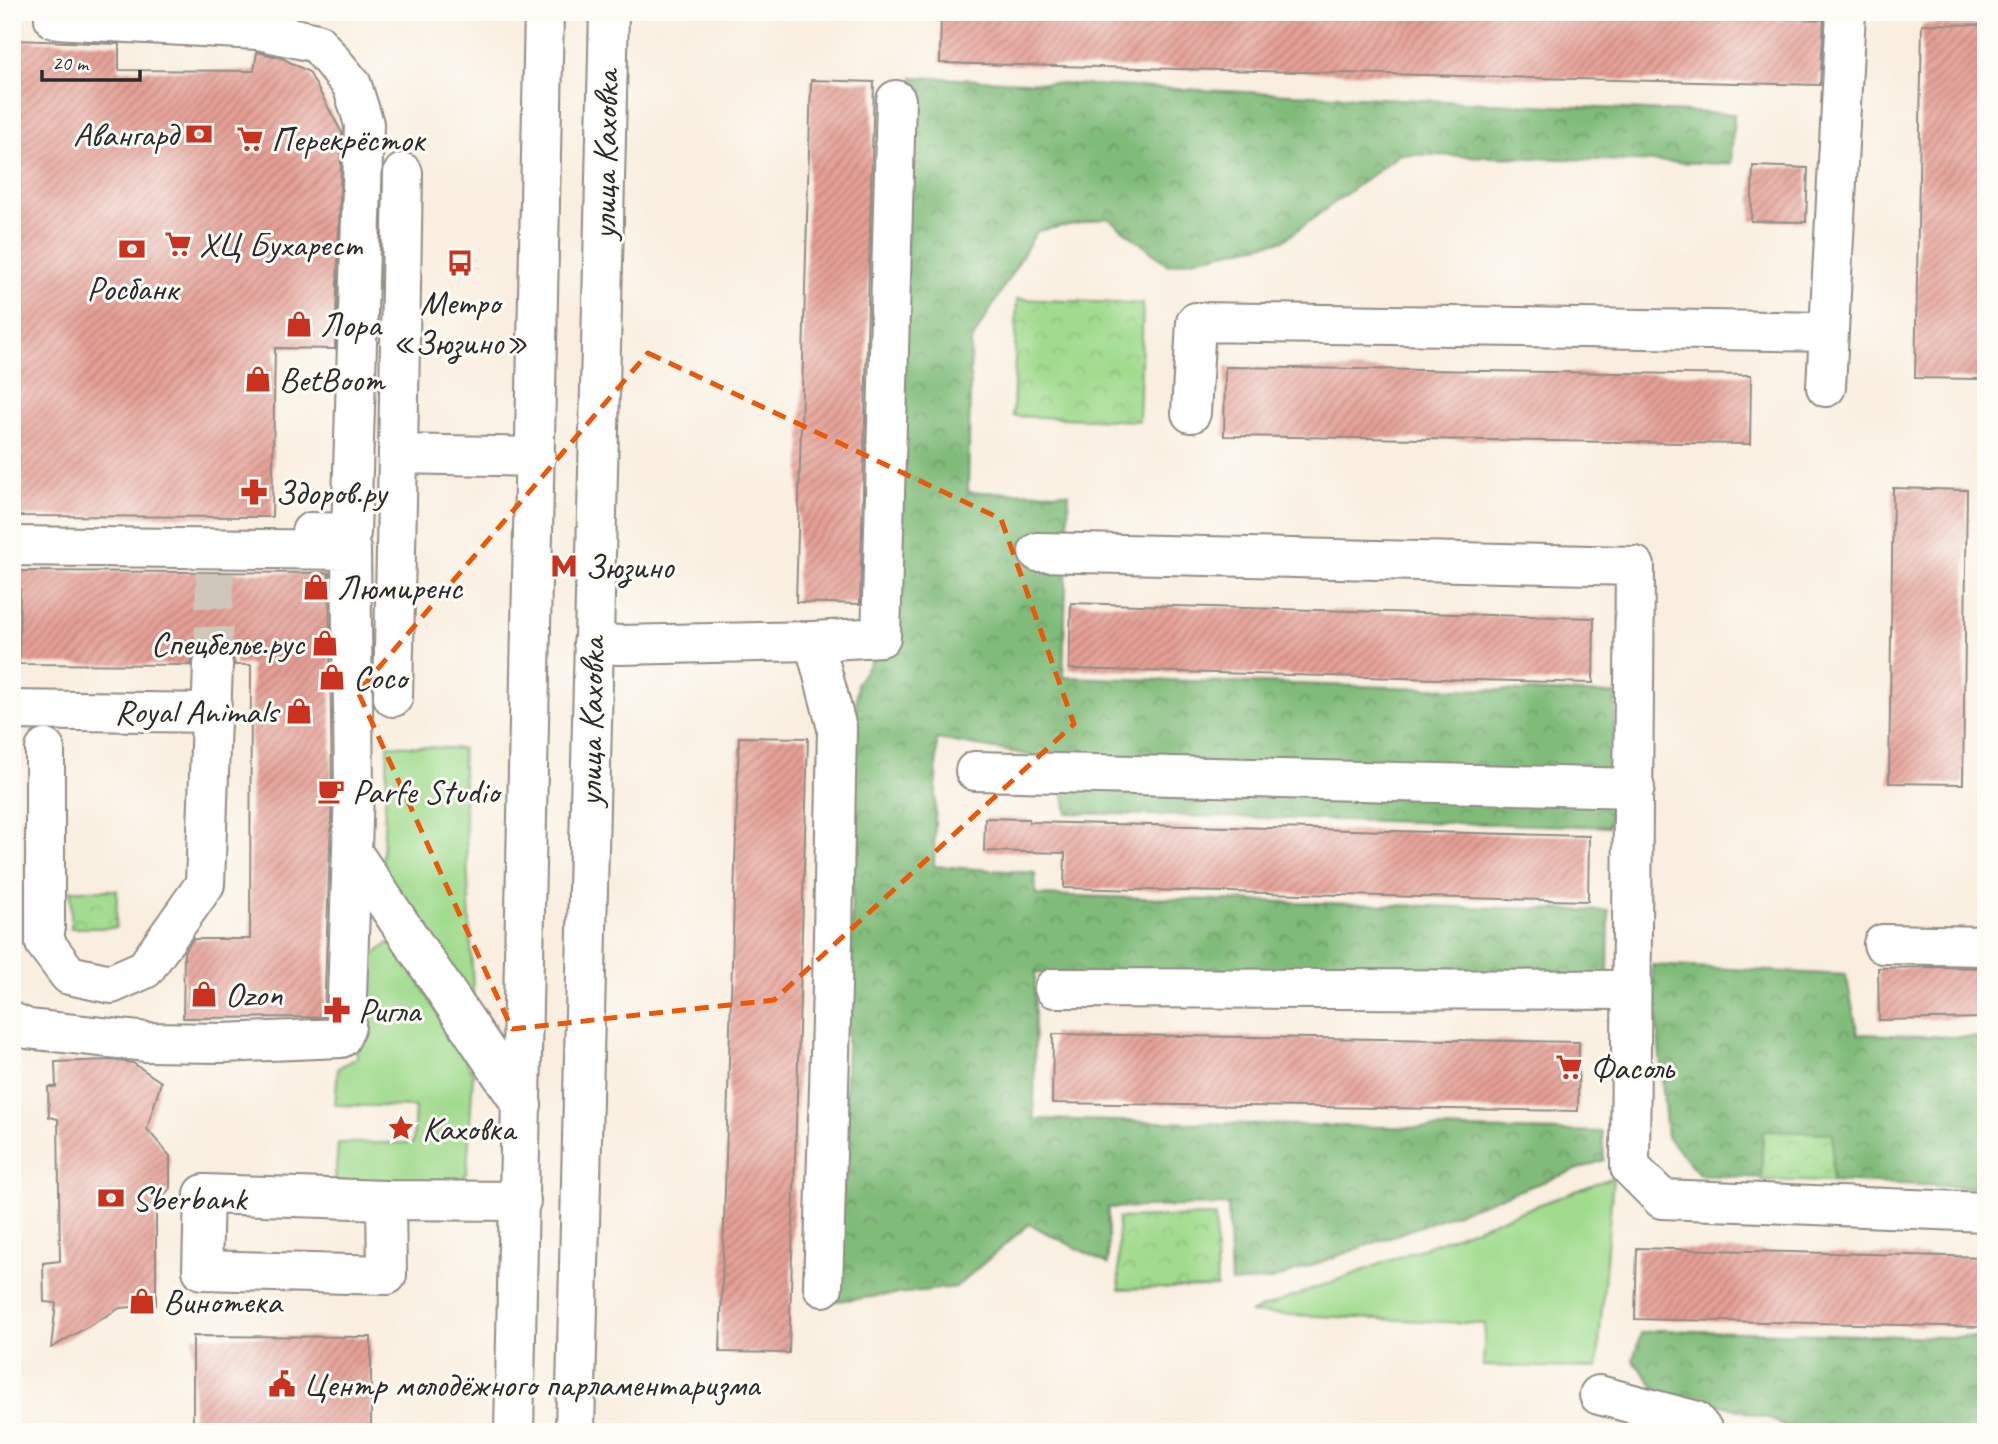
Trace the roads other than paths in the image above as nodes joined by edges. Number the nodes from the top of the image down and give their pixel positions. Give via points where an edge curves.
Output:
1 (544, 12) edge
2 (609, 12) edge
3 (1846, 12) edge
4 (54, 24) edge
5 (896, 100) dead end
6 (403, 173) dead end
7 (1828, 332) junction
8 (1826, 387) dead end
9 (1191, 413) dead end
10 (398, 454) junction
11 (536, 457) junction
12 (12, 524) edge
13 (12, 546) edge
14 (1038, 552) dead end
15 (814, 641) junction
16 (593, 643) junction
17 (213, 665) tunnel mouth
18 (393, 697) dead end
19 (12, 710) edge
20 (211, 713) junction
21 (45, 750) dead end
22 (975, 771) dead end
23 (1635, 788) junction
24 (352, 852) junction
25 (1883, 943) dead end
26 (1986, 946) edge
27 (1054, 988) dead end
28 (1631, 990) junction
29 (12, 1021) edge
30 (522, 1105) junction
31 (386, 1200) junction
32 (520, 1202) junction
33 (1986, 1212) edge
34 (823, 1287) dead end
35 (1599, 1395) dead end
36 (514, 1432) edge
37 (575, 1432) edge
38 (1704, 1432) edge

1 - 11 main road, улица Каховка
2 - 16 main road, улица Каховка
3 - 7 main road
4 - 12 main road via 258,30 317,43 352,85 364,124 351,533
5 - 15 main road via 881,637
6 - 10 main road
7 - 8 main road
7 - 9 main road via 1196,321
10 - 11 main road
10 - 18 main road
11 - 30 main road, улица Каховка
13 - 24 main road via 215,560 351,550
14 - 23 main road via 1635,566
15 - 16 main road
15 - 34 main road via 837,728
16 - 37 main road, улица Каховка
17 - 20 main road
19 - 20 main road
20 - 21 main road via 205,884 145,969 111,984 69,975 46,943
22 - 23 main road
23 - 28 main road
24 - 29 main road via 346,1026 341,1038 147,1042 27,1030
24 - 30 main road
25 - 26 main road
27 - 28 main road
28 - 33 main road via 1630,1167 1662,1199
30 - 32 main road, улица Каховка
31 - 31 main road via 387,1275 202,1270 204,1194
31 - 32 main road
32 - 36 main road, улица Каховка
35 - 38 main road via 1694,1420

